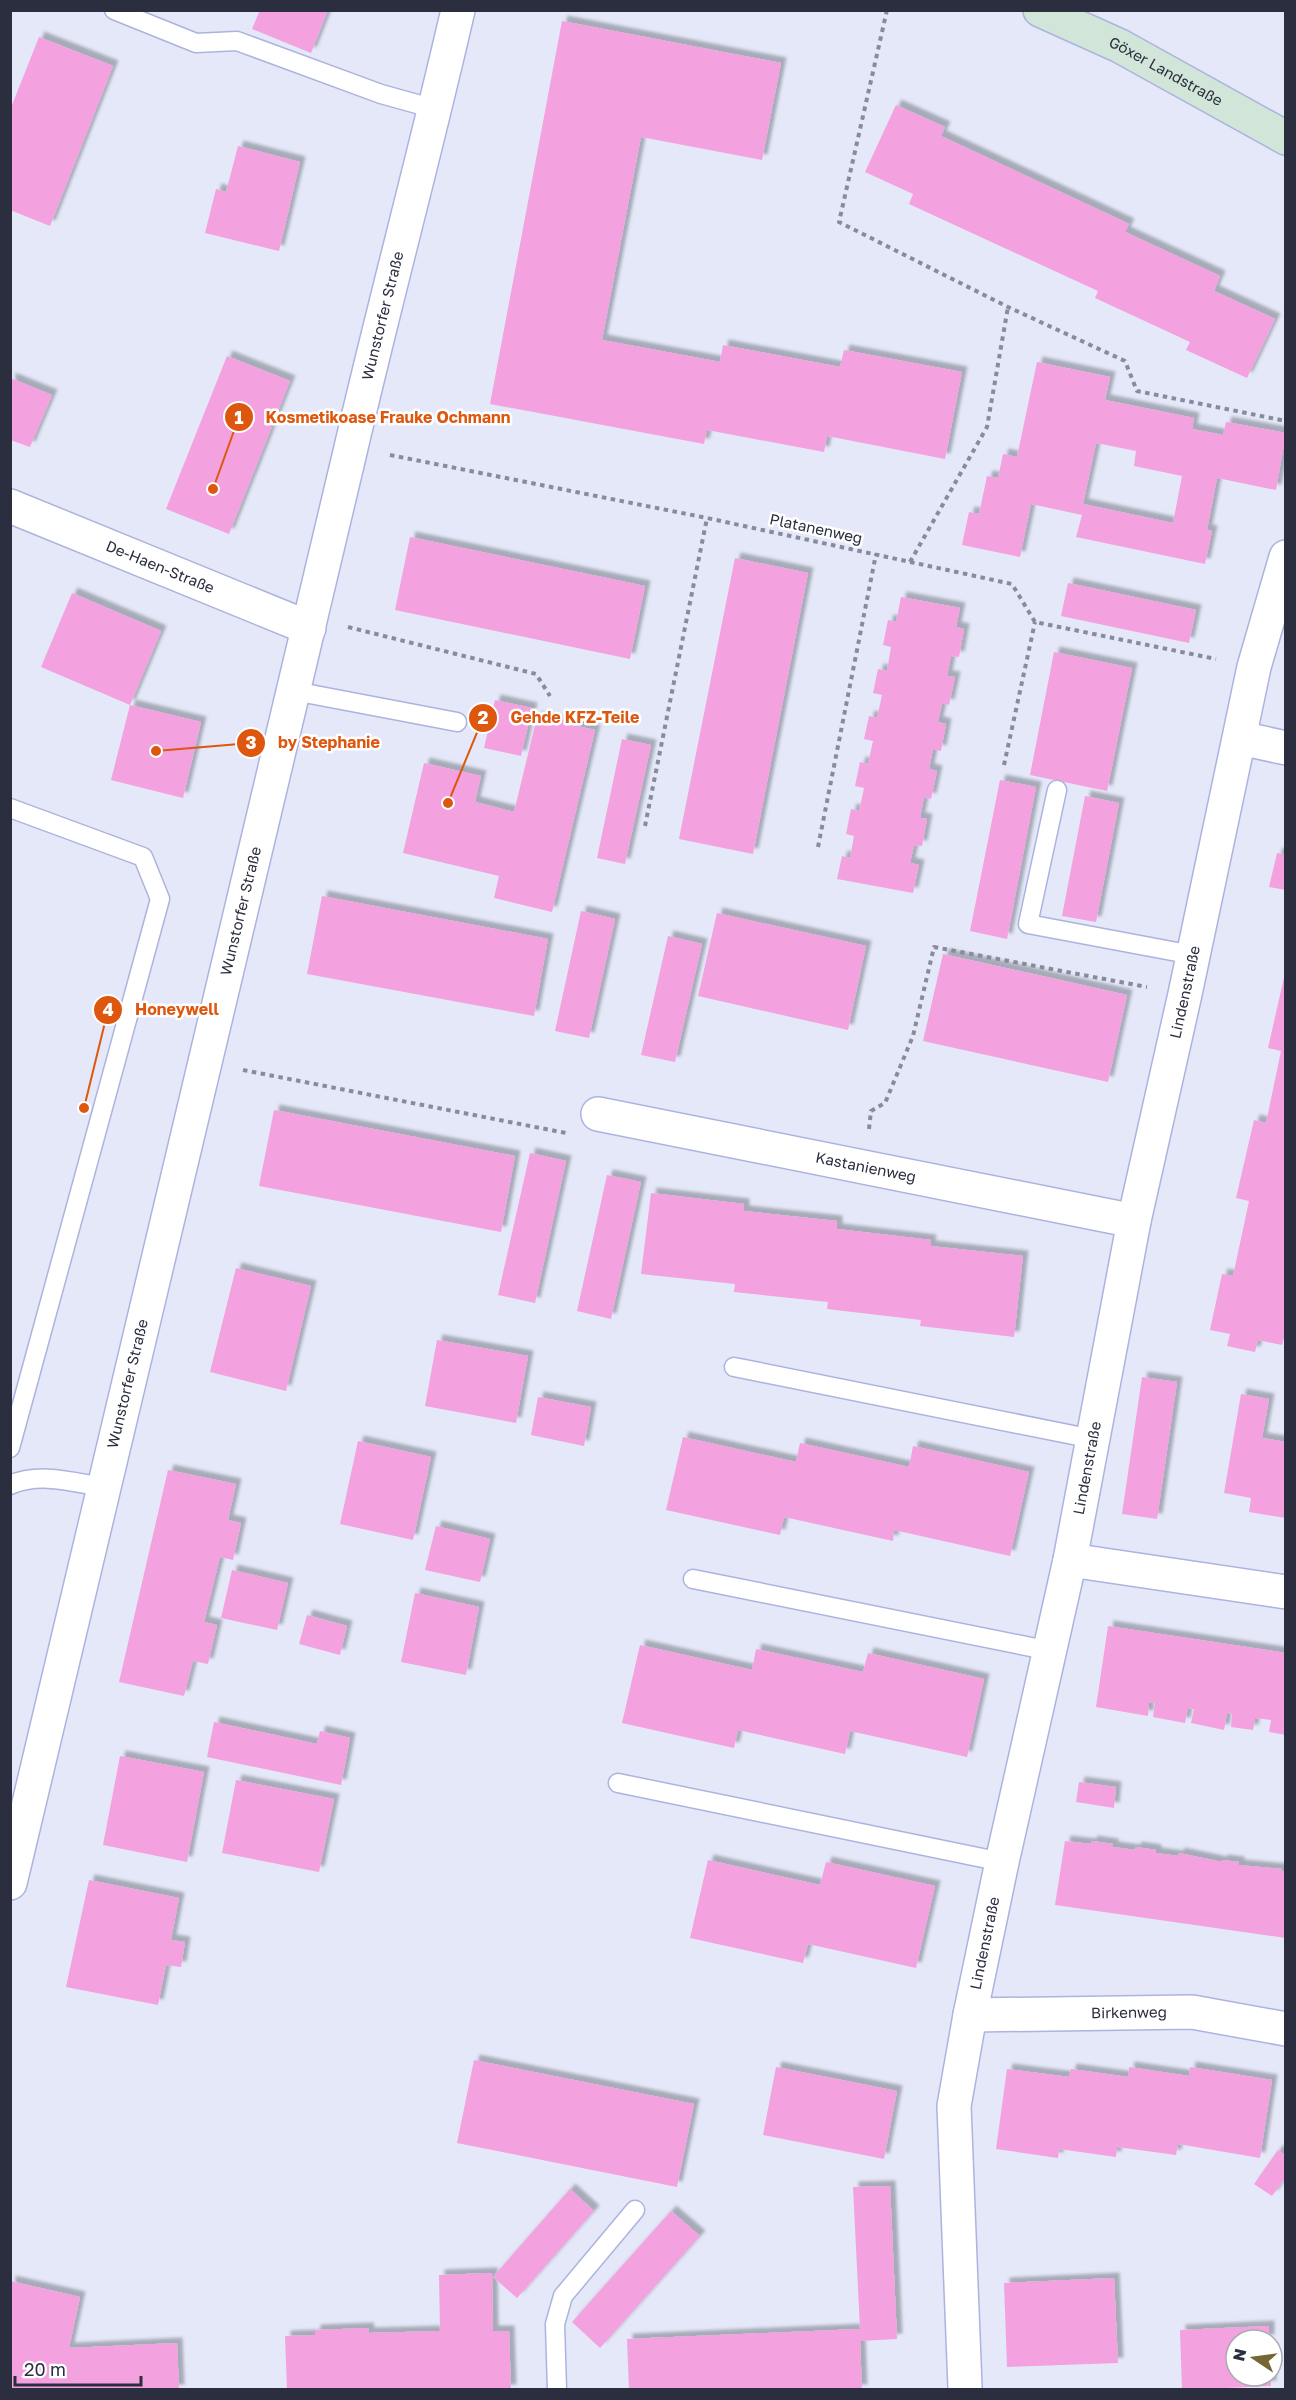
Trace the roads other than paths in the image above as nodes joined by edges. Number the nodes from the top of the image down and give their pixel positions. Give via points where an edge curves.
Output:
1 (114, 10) edge
2 (458, 10) edge
3 (1040, 10) edge
4 (435, 109) junction
5 (1286, 138) edge
6 (10, 506) edge
7 (1286, 557) edge
8 (311, 623) junction
9 (294, 691) junction
10 (457, 722) dead end
11 (1240, 738) junction
12 (1286, 748) edge
13 (1057, 790) dead end
14 (10, 808) edge
15 (1193, 955) junction
16 (598, 1114) dead end
17 (1134, 1221) junction
18 (734, 1367) dead end
19 (1093, 1439) junction
20 (10, 1448) edge
21 (10, 1485) edge
22 (102, 1487) junction
23 (1070, 1560) junction
24 (693, 1579) dead end
25 (1286, 1592) edge
26 (1051, 1651) junction
27 (618, 1784) dead end
28 (1002, 1862) junction
29 (10, 1883) edge
30 (970, 2015) junction
31 (1286, 2029) edge
32 (635, 2210) dead end
33 (965, 2387) dead end
34 (557, 2390) edge

1 - 4 lane via 196,43 237,41 381,94
2 - 4 street, Wunstorfer Straße
3 - 5 main road, Göxer Landstraße via 1120,46
4 - 8 street, Wunstorfer Straße
6 - 8 street, De-Haen-Straße
7 - 11 street, Lindenstraße via 1254,667
8 - 9 street, Wunstorfer Straße
9 - 10 lane
9 - 22 street, Wunstorfer Straße
11 - 12 street
11 - 15 street, Lindenstraße
13 - 15 lane via 1028,924
14 - 20 lane via 143,857 160,899
15 - 17 street, Lindenstraße
16 - 17 street, Kastanienweg
17 - 19 street, Lindenstraße
18 - 19 lane
19 - 23 street, Lindenstraße
21 - 22 lane via 48,1478
22 - 29 street, Wunstorfer Straße
23 - 25 street
23 - 26 street, Lindenstraße
24 - 26 lane
26 - 28 street, Lindenstraße
27 - 28 lane
28 - 30 street, Lindenstraße
30 - 31 street, Birkenweg via 1192,2012
30 - 33 street, Lindenstraße via 954,2106
32 - 34 lane via 563,2296 555,2324

